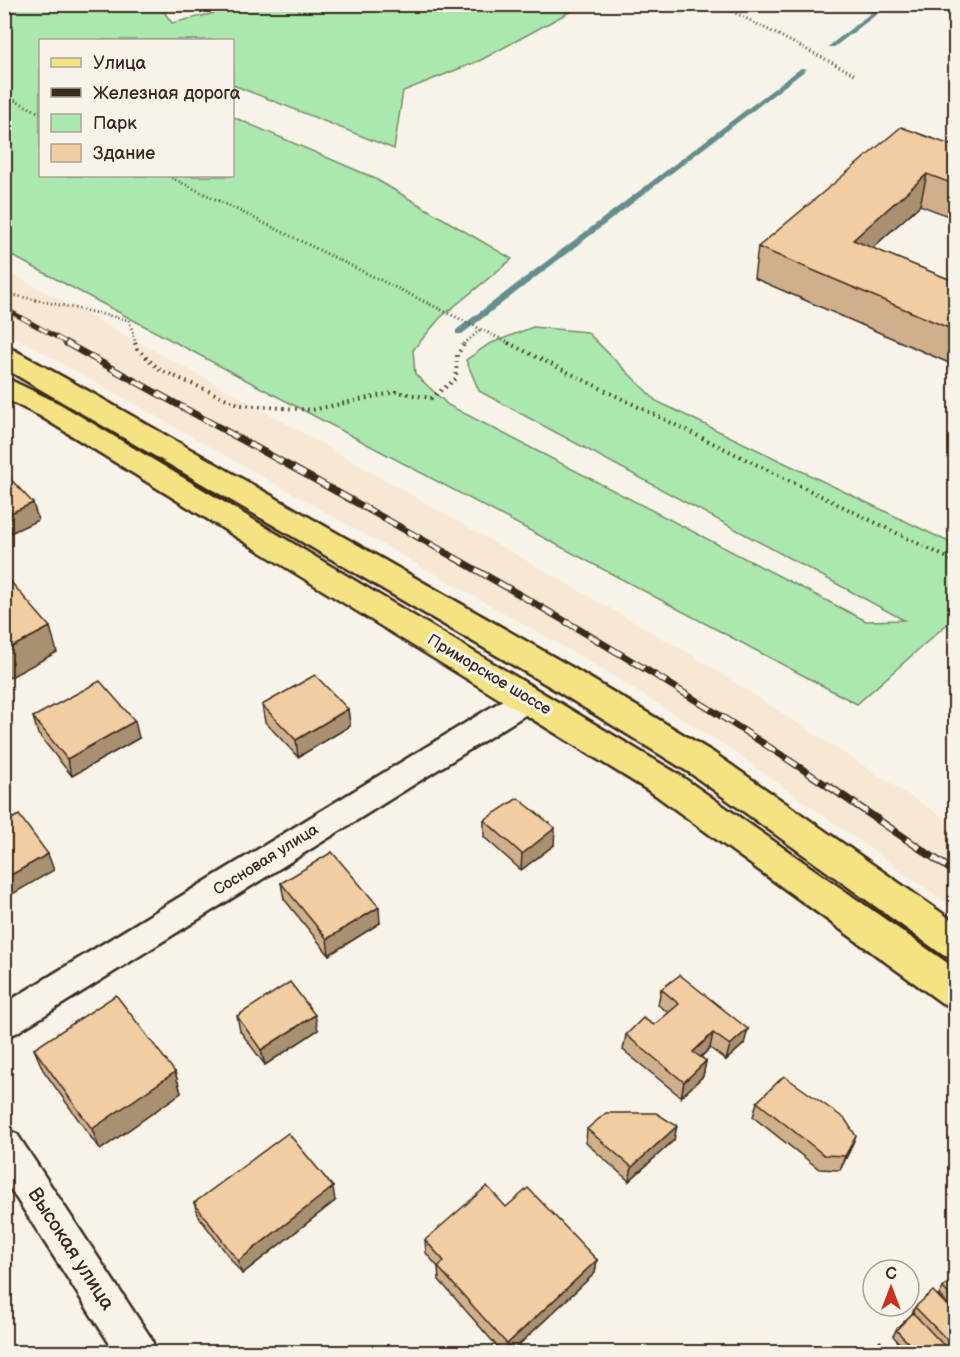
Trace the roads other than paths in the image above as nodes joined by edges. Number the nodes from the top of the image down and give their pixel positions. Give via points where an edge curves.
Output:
1 (4, 356) edge
2 (4, 386) edge
3 (528, 699) junction
4 (956, 944) edge
5 (956, 991) edge
6 (4, 1022) edge
7 (4, 1146) edge
8 (137, 1353) edge

1 - 4 main road, Приморское шоссе via 540,665 702,763
2 - 3 main road, Приморское шоссе
3 - 5 main road, Приморское шоссе via 666,784
3 - 6 street, Сосновая улица
7 - 8 street, Высокая улица

